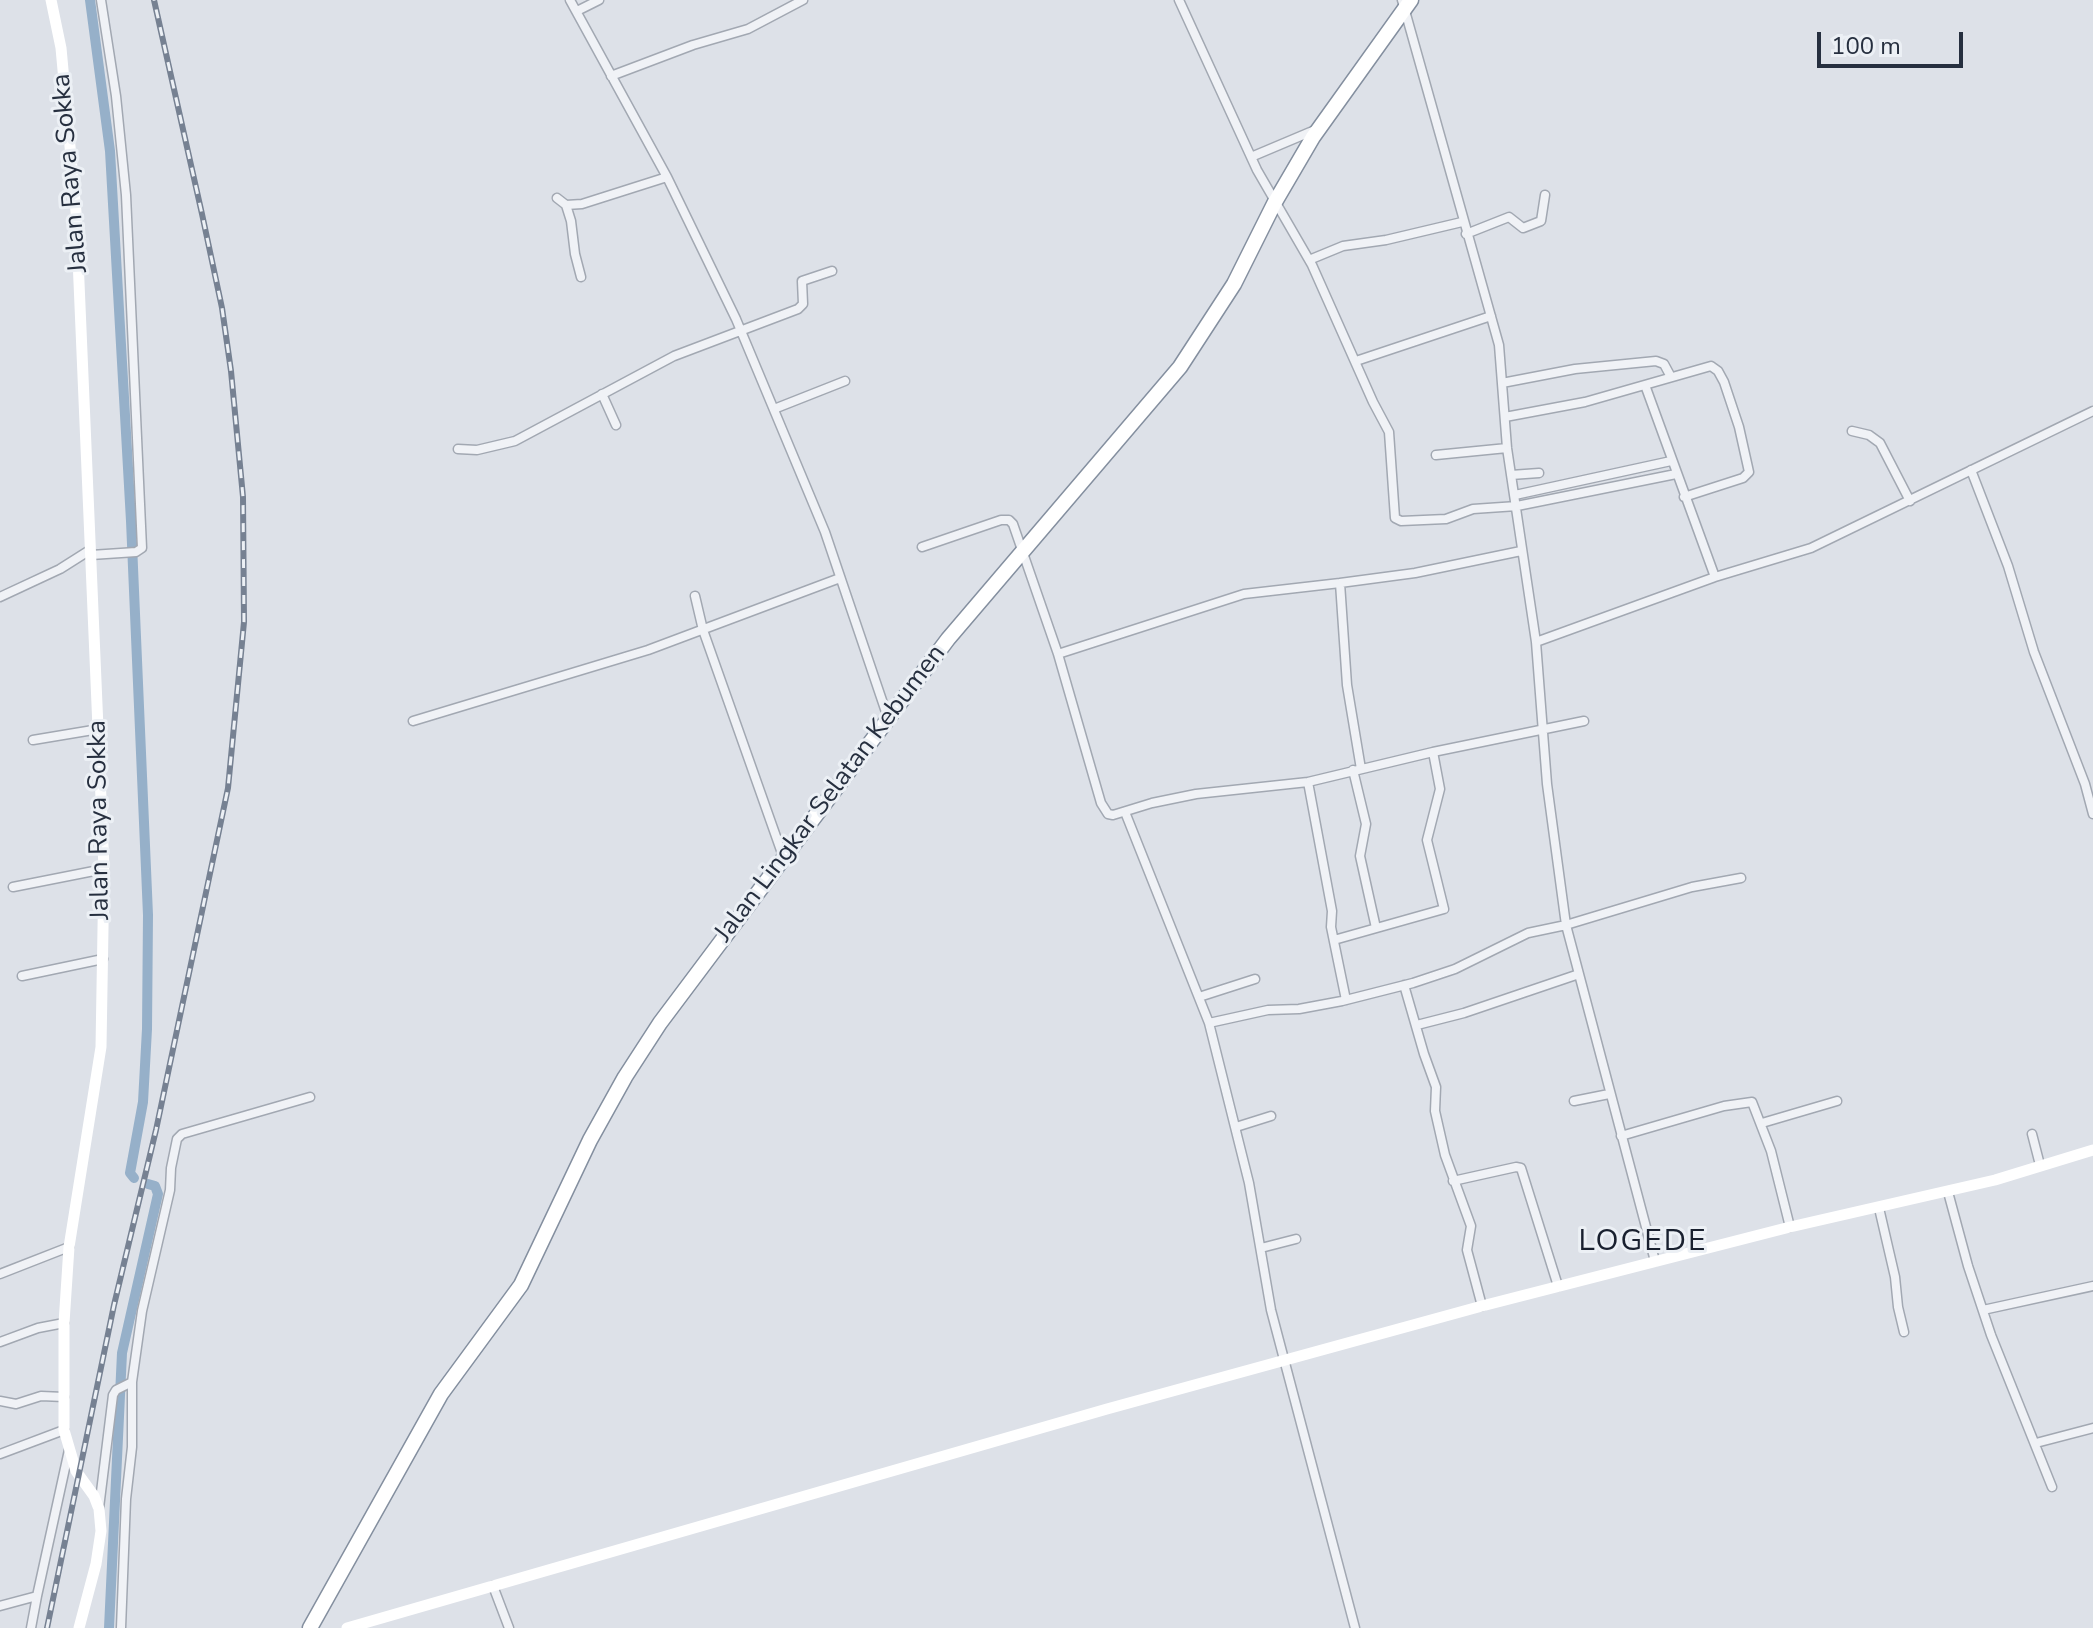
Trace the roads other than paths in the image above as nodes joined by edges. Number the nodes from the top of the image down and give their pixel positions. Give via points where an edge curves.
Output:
1 (51, 0) edge
2 (101, 0) edge
3 (570, 0) edge
4 (599, 0) edge
5 (803, 0) edge
6 (1179, 0) edge
7 (1406, 3) edge
8 (577, 11) junction
9 (611, 76) junction
10 (1319, 128) junction
11 (1251, 157) junction
12 (667, 177) junction
13 (1545, 195) dead end
14 (557, 198) dead end
15 (1275, 202) junction
16 (566, 205) junction
17 (1462, 222) junction
18 (1466, 234) junction
19 (1309, 260) junction
20 (832, 271) dead end
21 (581, 277) dead end
22 (1491, 316) junction
23 (740, 331) junction
24 (1356, 361) junction
25 (1671, 377) junction
26 (845, 381) dead end
27 (1502, 383) junction
28 (1645, 385) junction
29 (602, 394) junction
30 (774, 409) junction
31 (2093, 411) edge
32 (1505, 417) junction
33 (616, 425) dead end
34 (1852, 431) dead end
35 (1507, 448) junction
36 (458, 449) dead end
37 (1436, 455) dead end
38 (1671, 461) junction
39 (1971, 470) junction
40 (1539, 473) dead end
41 (1676, 474) junction
42 (1511, 475) junction
43 (1515, 495) junction
44 (1684, 497) junction
45 (1910, 501) junction
46 (1517, 506) junction
47 (922, 547) dead end
48 (1521, 551) junction
49 (91, 552) junction
50 (1021, 552) junction
51 (1715, 577) junction
52 (840, 578) junction
53 (1340, 583) junction
54 (695, 596) dead end
55 (0, 597) edge
56 (703, 630) junction
57 (1536, 642) junction
58 (1058, 654) junction
59 (888, 718) junction
60 (413, 721) dead end
61 (1584, 721) dead end
62 (99, 729) junction
63 (1543, 730) junction
64 (33, 740) dead end
65 (1433, 752) junction
66 (2093, 768) edge
67 (1357, 770) junction
68 (2081, 773) junction
69 (1308, 782) junction
70 (1125, 812) junction
71 (2093, 814) edge
72 (784, 860) junction
73 (104, 869) junction
74 (1741, 878) dead end
75 (13, 887) dead end
76 (1566, 925) junction
77 (1376, 928) junction
78 (1334, 940) junction
79 (103, 959) junction
80 (1579, 974) junction
81 (22, 976) dead end
82 (1255, 979) dead end
83 (1404, 985) junction
84 (1199, 997) junction
85 (1346, 1000) junction
86 (1209, 1023) junction
87 (1417, 1025) junction
88 (1609, 1094) junction
89 (310, 1097) dead end
90 (1574, 1101) dead end
91 (1837, 1101) dead end
92 (1271, 1116) dead end
93 (1762, 1123) junction
94 (1236, 1127) junction
95 (2032, 1134) dead end
96 (1621, 1136) junction
97 (2093, 1150) edge
98 (2040, 1165) junction
99 (1453, 1181) junction
100 (1948, 1192) junction
101 (1879, 1208) junction
102 (1790, 1227) junction
103 (1296, 1239) dead end
104 (69, 1247) junction
105 (1261, 1248) junction
106 (1655, 1261) junction
107 (0, 1274) edge
108 (1558, 1286) junction
109 (2093, 1286) edge
110 (1482, 1306) junction
111 (1983, 1310) junction
112 (64, 1323) junction
113 (1904, 1332) dead end
114 (0, 1342) edge
115 (1286, 1362) junction
116 (129, 1383) junction
117 (64, 1397) junction
118 (0, 1401) edge
119 (2093, 1428) edge
120 (64, 1430) junction
121 (2036, 1443) junction
122 (69, 1450) junction
123 (0, 1454) edge
124 (2052, 1487) dead end
125 (99, 1509) junction
126 (493, 1586) junction
127 (37, 1596) junction
128 (0, 1606) edge
129 (31, 1628) edge
130 (79, 1628) edge
131 (121, 1628) edge
132 (310, 1628) edge
133 (347, 1628) edge
134 (509, 1628) edge
135 (1355, 1628) edge

1 - 49 street, Jalan Raya Sokka via 61,48 76,212
2 - 49 street via 126,195 142,548
3 - 8 street
4 - 8 street
5 - 9 street via 748,29
6 - 11 street
7 - 10 highway, Jalan Lingkar Selatan Kebumen
7 - 17 street
8 - 9 street
9 - 12 street
10 - 11 street
10 - 15 highway, Jalan Lingkar Selatan Kebumen
11 - 15 street
12 - 16 street
12 - 23 street
13 - 18 street via 1541,221 1523,228 1509,217
14 - 16 street
15 - 19 street
15 - 50 highway, Jalan Lingkar Selatan Kebumen via 1234,284 1180,367
16 - 21 street
17 - 18 street
17 - 19 street via 1343,246
18 - 22 street
19 - 24 street
20 - 23 street via 802,281 802,307
22 - 24 street
22 - 27 street
23 - 29 street via 674,356
23 - 30 street
24 - 46 street via 1391,438 1395,518 1446,519 1473,509
25 - 27 street via 1656,361
25 - 28 street
25 - 44 street via 1711,366 1718,371 1749,472
26 - 30 street
27 - 32 street
28 - 32 street
28 - 38 street
29 - 33 street
29 - 36 street via 515,441
30 - 52 street
31 - 39 street
32 - 35 street
34 - 45 street via 1880,443
35 - 37 street
35 - 42 street
38 - 41 street
38 - 43 street
39 - 45 street
39 - 68 street
40 - 42 street
41 - 44 street
41 - 46 street
42 - 43 street
43 - 46 street
44 - 51 street
45 - 51 street via 1811,548
46 - 48 street
47 - 50 street via 1005,519 1013,524
48 - 53 street
48 - 57 street
49 - 55 street
49 - 62 street, Jalan Raya Sokka
50 - 58 street
50 - 59 highway, Jalan Lingkar Selatan Kebumen
51 - 57 street
52 - 56 street
52 - 59 street
53 - 58 street via 1244,594
53 - 67 street
54 - 56 street
56 - 60 street
56 - 72 street
57 - 63 street
58 - 70 street via 1101,803 1108,814
59 - 72 highway, Jalan Lingkar Selatan Kebumen
61 - 63 street
62 - 64 street
62 - 73 street, Jalan Raya Sokka
63 - 65 street
63 - 76 street
65 - 67 street
65 - 77 street via 1440,789 1427,840 1444,909
66 - 68 street
67 - 69 street
67 - 77 street via 1366,824 1360,856
68 - 71 street
69 - 70 street via 1196,794
69 - 78 street
70 - 84 street
72 - 132 highway, Jalan Lingkar Selatan Kebumen via 625,1077 521,1285 441,1394
73 - 75 street
73 - 79 street, Jalan Raya Sokka
74 - 76 street via 1692,887
76 - 80 street
76 - 83 street via 1528,933 1455,969
77 - 78 street
78 - 85 street
79 - 81 street
79 - 104 street, Jalan Raya Sokka via 101,1047
80 - 87 street
80 - 88 street
82 - 84 street
83 - 85 street
83 - 87 street
84 - 86 street
85 - 86 street
86 - 94 street
87 - 99 street via 1436,1087 1436,1116
88 - 90 street
88 - 96 street
89 - 116 street via 179,1136
91 - 93 street
92 - 94 street
93 - 96 street via 1749,1102
93 - 102 street
94 - 105 street
95 - 98 street
96 - 106 street
97 - 98 street
98 - 100 street
99 - 108 street via 1520,1167
99 - 110 street via 1471,1226 1467,1250
100 - 101 street
100 - 111 street
101 - 102 street
101 - 113 street
102 - 106 street
103 - 105 street
104 - 107 street
104 - 112 street, Jalan Raya Sokka
105 - 115 street
106 - 108 street
108 - 110 street
109 - 111 street
110 - 115 street
111 - 121 street
112 - 114 street
112 - 117 street, Jalan Raya Sokka
115 - 126 street
115 - 135 street
116 - 125 street via 113,1395
116 - 131 street via 132,1447
117 - 118 street
117 - 120 street, Jalan Raya Sokka
119 - 121 street
120 - 122 street, Jalan Raya Sokka
120 - 123 street
121 - 124 street
122 - 125 street, Jalan Raya Sokka
122 - 127 street
125 - 130 street via 99,1547
126 - 133 street
126 - 134 street
127 - 128 street
127 - 129 street

